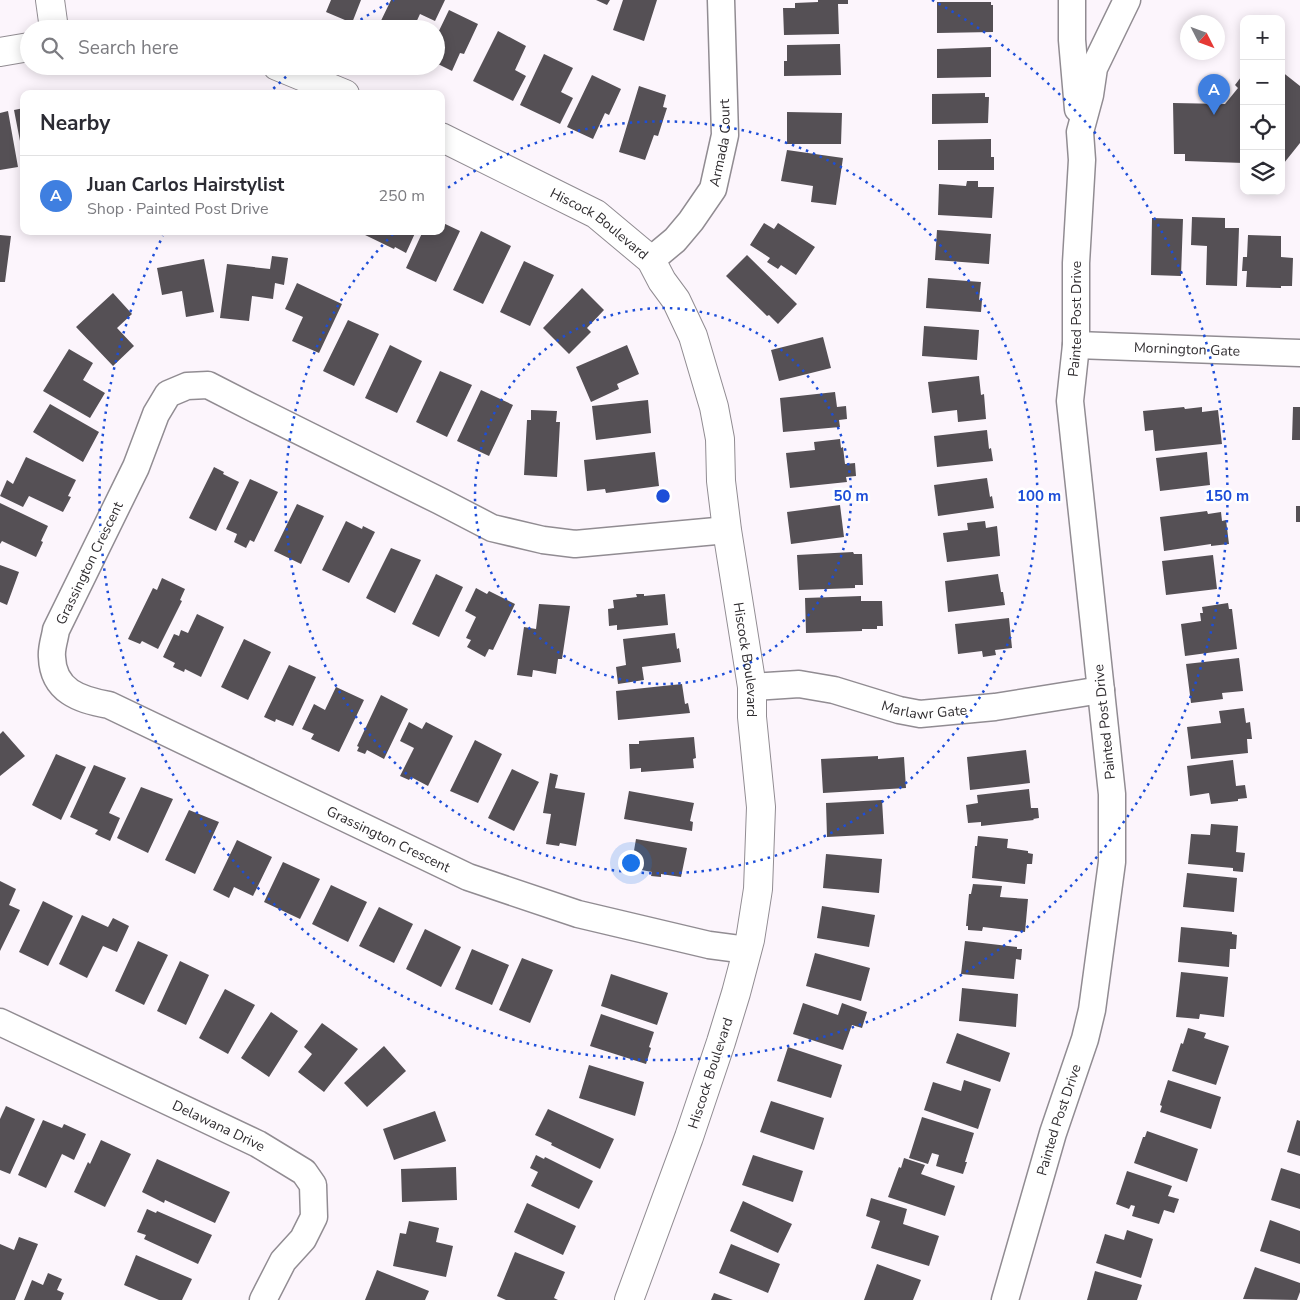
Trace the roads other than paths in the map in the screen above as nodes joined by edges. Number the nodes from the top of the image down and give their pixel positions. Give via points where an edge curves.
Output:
1 (50, 0) edge
2 (721, 0) edge
3 (1072, 0) edge
4 (1127, 0) edge
5 (53, 20) edge
6 (20, 49) edge
7 (0, 52) edge
8 (299, 75) edge
9 (335, 90) edge
10 (1080, 132) junction
11 (445, 139) edge
12 (651, 260) junction
13 (1076, 345) junction
14 (1300, 353) edge
15 (727, 530) junction
16 (752, 687) junction
17 (1100, 690) junction
18 (747, 950) junction
19 (0, 1022) edge
20 (263, 1300) edge
21 (629, 1300) edge
22 (1005, 1300) edge

1 - 5 street
2 - 12 street, Armada Court via 725,135 713,189 675,240
3 - 10 street, Painted Post Drive
4 - 10 street, Painted Post Drive via 1094,68
6 - 7 street
8 - 9 street
10 - 13 street, Painted Post Drive via 1082,160 1076,263
11 - 12 street, Hiscock Boulevard via 596,214
12 - 15 street, Hiscock Boulevard via 676,300 693,336 714,407 720,439
13 - 14 street, Mornington Gate
13 - 17 street, Painted Post Drive via 1070,401
15 - 16 street, Hiscock Boulevard
15 - 18 street, Grassington Crescent via 575,544 492,528 208,385 187,386 168,394 156,414 136,467 56,630 52,656 55,675 63,688 80,698 109,705 468,877 578,914 709,945
16 - 17 street, Marlawr Gate via 799,684 834,690 920,714 994,707
16 - 18 street, Hiscock Boulevard via 761,807 758,889
17 - 22 street, Painted Post Drive via 1112,794 1112,862 1092,1010
18 - 21 street, Hiscock Boulevard via 689,1137
19 - 20 street, Delawana Drive via 258,1144 304,1172 313,1185 314,1217 303,1239 283,1261

